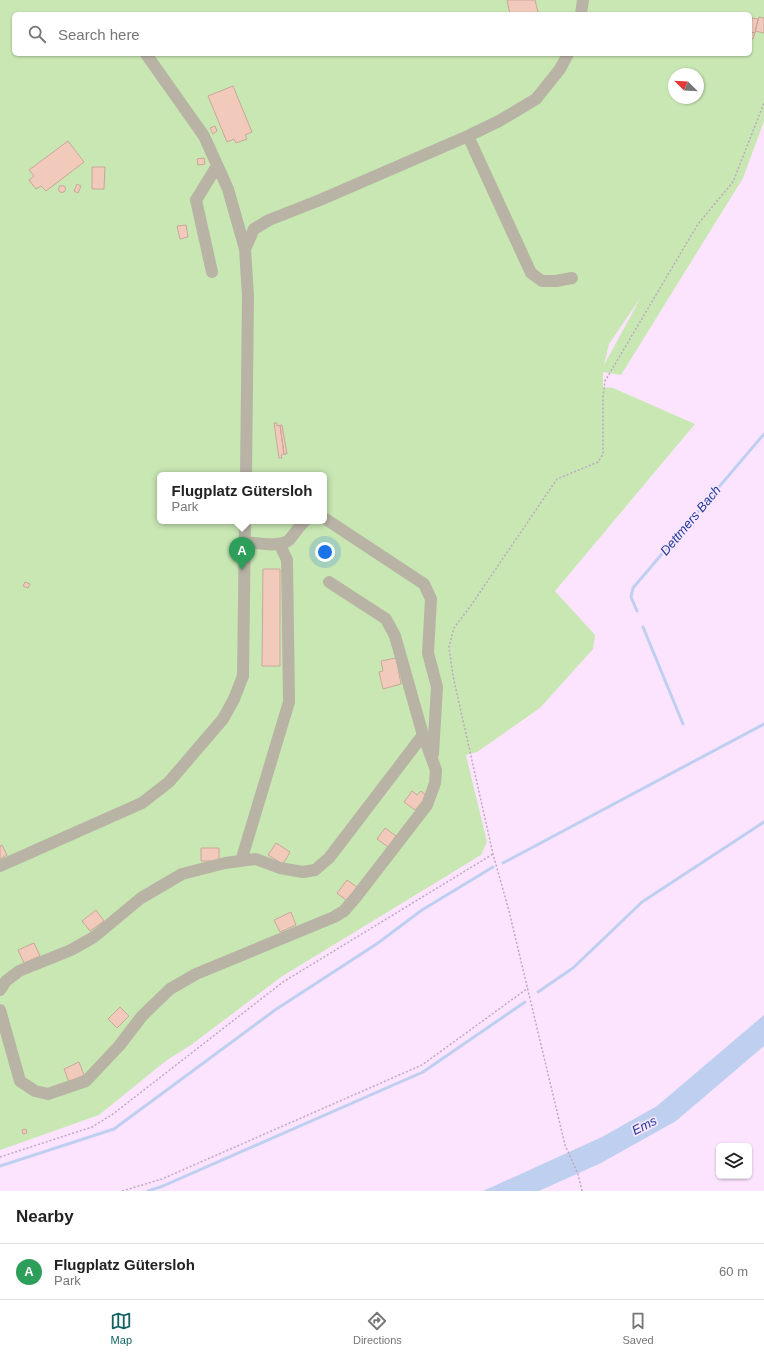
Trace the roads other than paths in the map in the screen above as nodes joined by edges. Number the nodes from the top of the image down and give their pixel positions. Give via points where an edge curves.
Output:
1 (583, 0) edge
2 (581, 12) edge
3 (147, 56) edge
4 (567, 56) edge
5 (468, 136) junction
6 (217, 166) junction
7 (244, 249) junction
8 (212, 272) dead end
9 (572, 278) dead end
10 (246, 472) edge
11 (327, 520) edge
12 (245, 524) edge
13 (302, 524) edge
14 (245, 542) junction
15 (280, 545) junction
16 (329, 582) dead end
17 (423, 735) junction
18 (432, 761) junction
19 (241, 861) junction
20 (0, 866) edge
21 (2, 982) edge
22 (0, 1010) edge

1 - 2 lane
3 - 6 lane via 204,136
4 - 5 lane via 536,100
5 - 7 lane via 269,220 254,229
5 - 9 lane via 531,273 542,281
6 - 7 lane via 228,189
6 - 8 lane via 196,200
7 - 10 lane via 248,296
11 - 18 lane via 424,584 431,599 428,653 437,687
12 - 14 lane
13 - 15 lane via 288,541
14 - 15 lane
14 - 20 lane via 243,676 223,720 169,782 142,803
15 - 19 lane via 287,560 288,702
16 - 17 lane via 386,619 395,636
17 - 18 lane
17 - 19 lane via 329,858 315,870 303,872 280,868 256,859
18 - 22 lane via 436,770 435,783 427,805 344,911 196,974 170,989 142,1016 86,1081 48,1094 35,1091 20,1081
19 - 21 lane via 182,874 141,898 94,937 72,950 19,971

